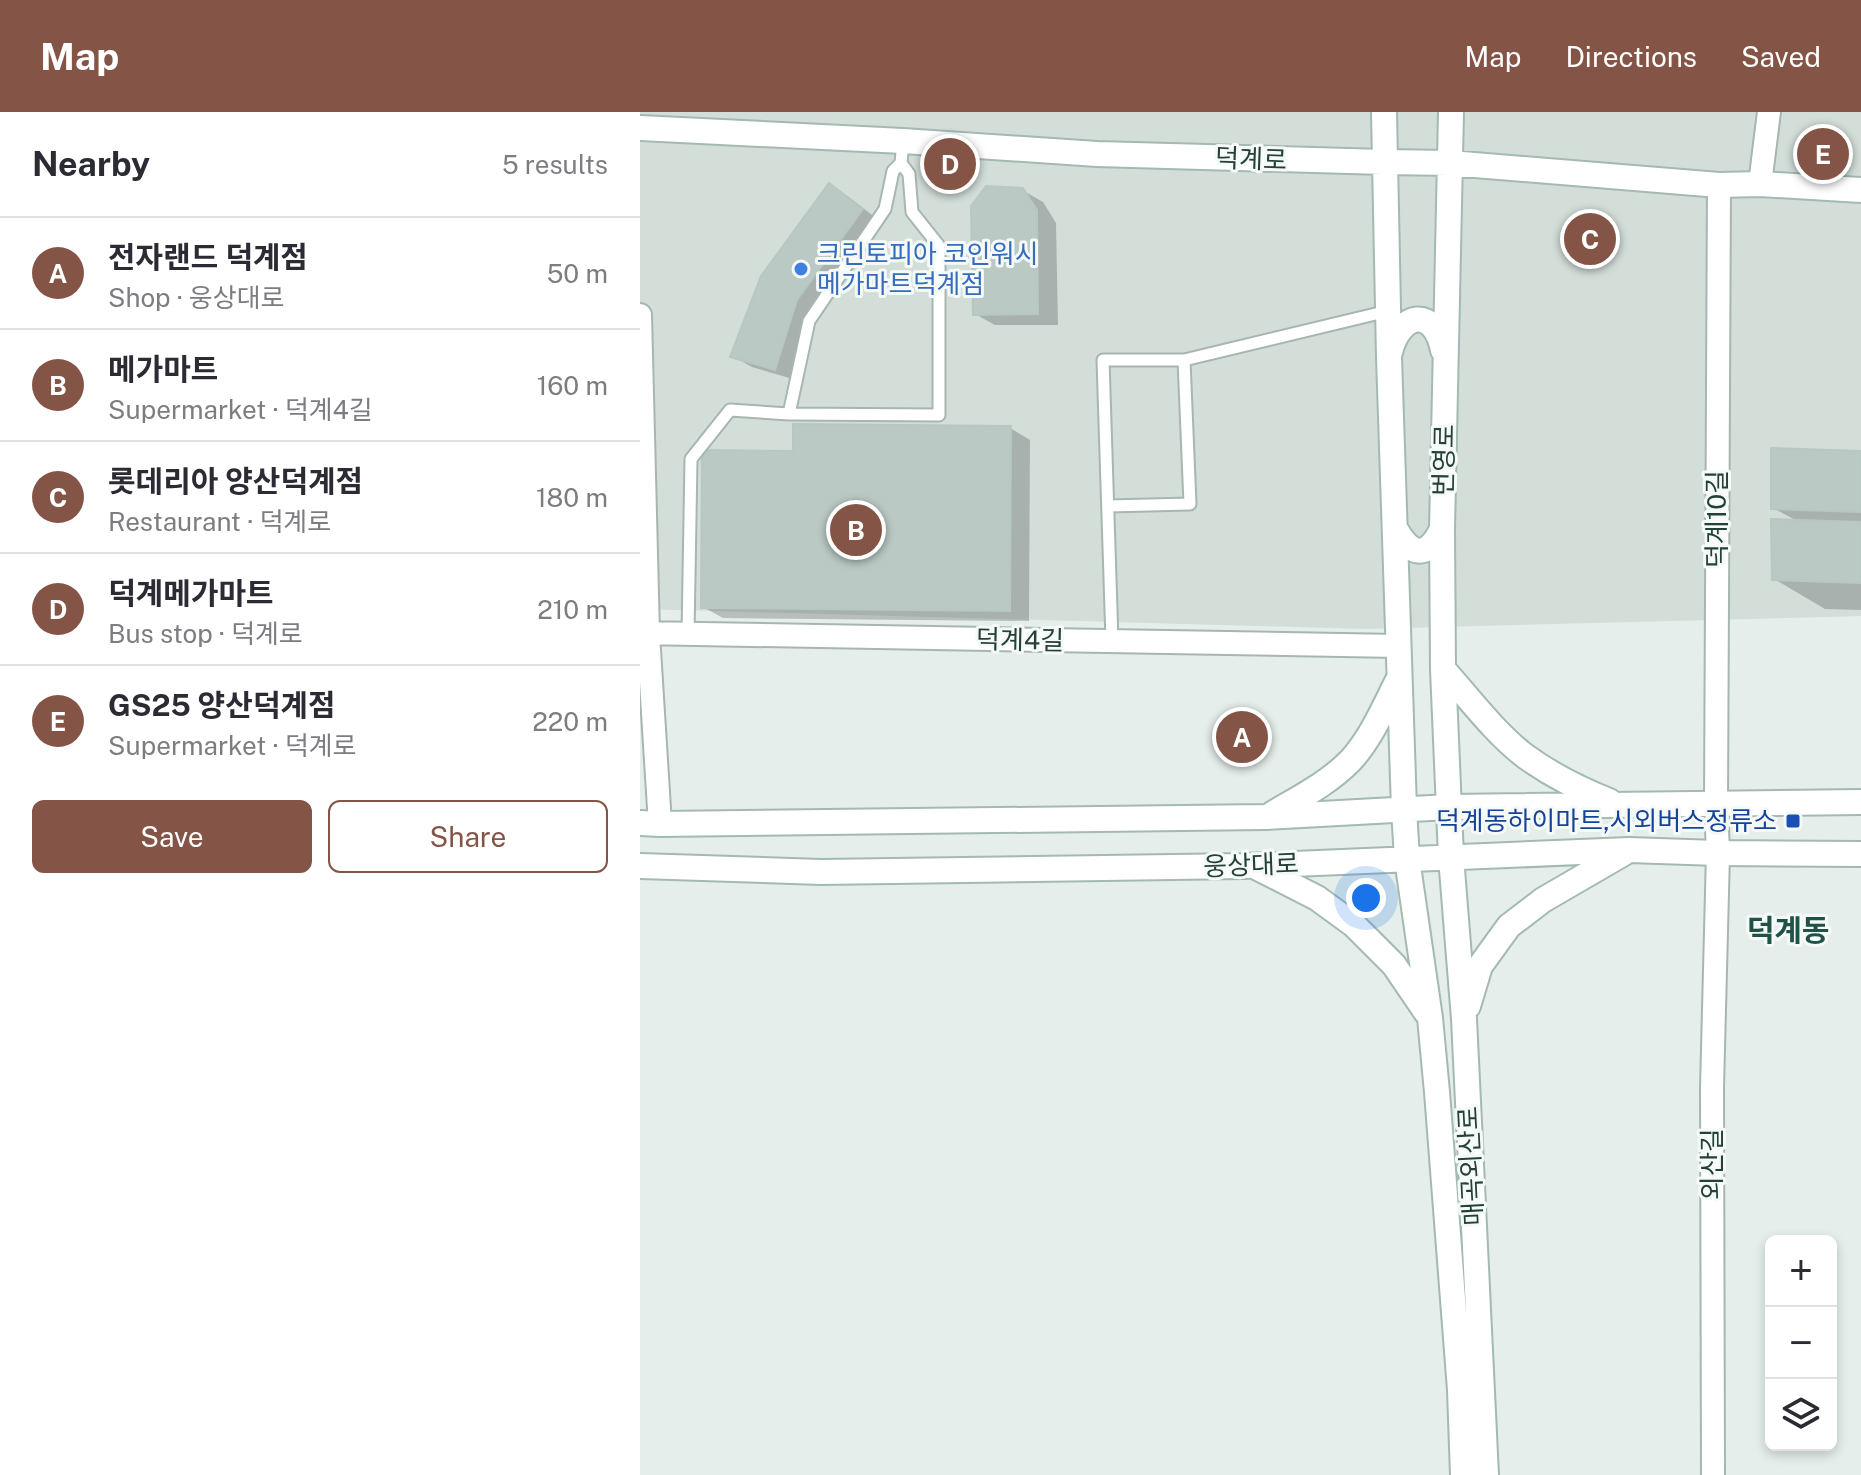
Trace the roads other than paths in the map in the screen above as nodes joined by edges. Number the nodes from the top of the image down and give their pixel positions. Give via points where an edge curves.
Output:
1 (1384, 112) edge
2 (1451, 112) edge
3 (1769, 112) edge
4 (640, 128) edge
5 (902, 152) junction
6 (1384, 162) junction
7 (1450, 163) junction
8 (1760, 184) junction
9 (1719, 185) junction
10 (1861, 190) edge
11 (1388, 311) junction
12 (640, 315) edge
13 (1389, 357) junction
14 (1184, 360) junction
15 (1446, 361) junction
16 (789, 414) junction
17 (1108, 506) junction
18 (1395, 528) junction
19 (1442, 529) junction
20 (644, 633) edge
21 (688, 635) junction
22 (1112, 641) junction
23 (1399, 646) junction
24 (1443, 669) junction
25 (1400, 676) junction
26 (1861, 802) edge
27 (1716, 804) junction
28 (1618, 805) junction
29 (1449, 807) junction
30 (1404, 809) junction
31 (1266, 817) junction
32 (650, 823) edge
33 (1629, 850) junction
34 (1718, 853) junction
35 (1861, 854) edge
36 (1451, 857) junction
37 (1407, 859) junction
38 (640, 866) edge
39 (1254, 866) junction
40 (1430, 1018) junction
41 (1464, 1019) junction
42 (1463, 1475) edge
43 (1486, 1475) edge
44 (1713, 1475) edge

1 - 6 main road
2 - 7 main road, 번영로
3 - 8 street
4 - 5 main road, 덕계로
5 - 6 main road, 덕계로
5 - 16 lane via 885,209 809,321
5 - 16 lane via 912,212 939,246 939,415
6 - 7 main road, 덕계로
6 - 11 main road, 매곡외산로
7 - 9 main road, 덕계로
7 - 15 main road, 번영로
8 - 9 main road, 덕계로
8 - 10 main road, 덕계로
9 - 27 street, 덕계10길
11 - 13 main road, 매곡외산로
11 - 14 lane
12 - 20 street
13 - 15 main road via 1397,332 1416,319 1436,329
13 - 18 main road, 매곡외산로
14 - 17 lane via 1190,504
14 - 17 lane via 1103,360
15 - 19 main road, 번영로
16 - 21 lane via 730,410 691,459
17 - 22 lane
18 - 19 main road via 1410,549 1420,552 1430,548
18 - 23 main road, 매곡외산로
19 - 24 main road, 번영로
20 - 21 street, 덕계4길
20 - 32 street
21 - 22 street, 덕계4길
22 - 23 street, 덕계4길
23 - 25 main road, 매곡외산로
24 - 28 main road via 1524,755 1570,785
24 - 29 main road, 번영로
25 - 30 main road, 매곡외산로
25 - 31 main road via 1351,760 1323,784
26 - 27 main road, 웅상대로
27 - 28 main road, 웅상대로
27 - 34 street, 덕계10길
28 - 29 main road, 웅상대로
29 - 30 main road, 웅상대로
29 - 36 main road, 번영로
30 - 31 main road, 웅상대로
30 - 37 main road, 매곡외산로
31 - 32 main road, 웅상대로
33 - 34 main road, 웅상대로
33 - 36 main road, 웅상대로
33 - 41 main road via 1509,926 1480,966
34 - 35 main road, 웅상대로
34 - 44 street, 외산길 via 1712,1088
36 - 37 main road, 웅상대로
36 - 41 main road, 매곡외산로
37 - 39 main road, 웅상대로
37 - 40 main road, 매곡외산로
38 - 39 main road, 웅상대로 via 821,872
39 - 40 main road via 1317,898 1354,925 1394,965
40 - 42 main road, 매곡외산로
41 - 43 main road, 매곡외산로

